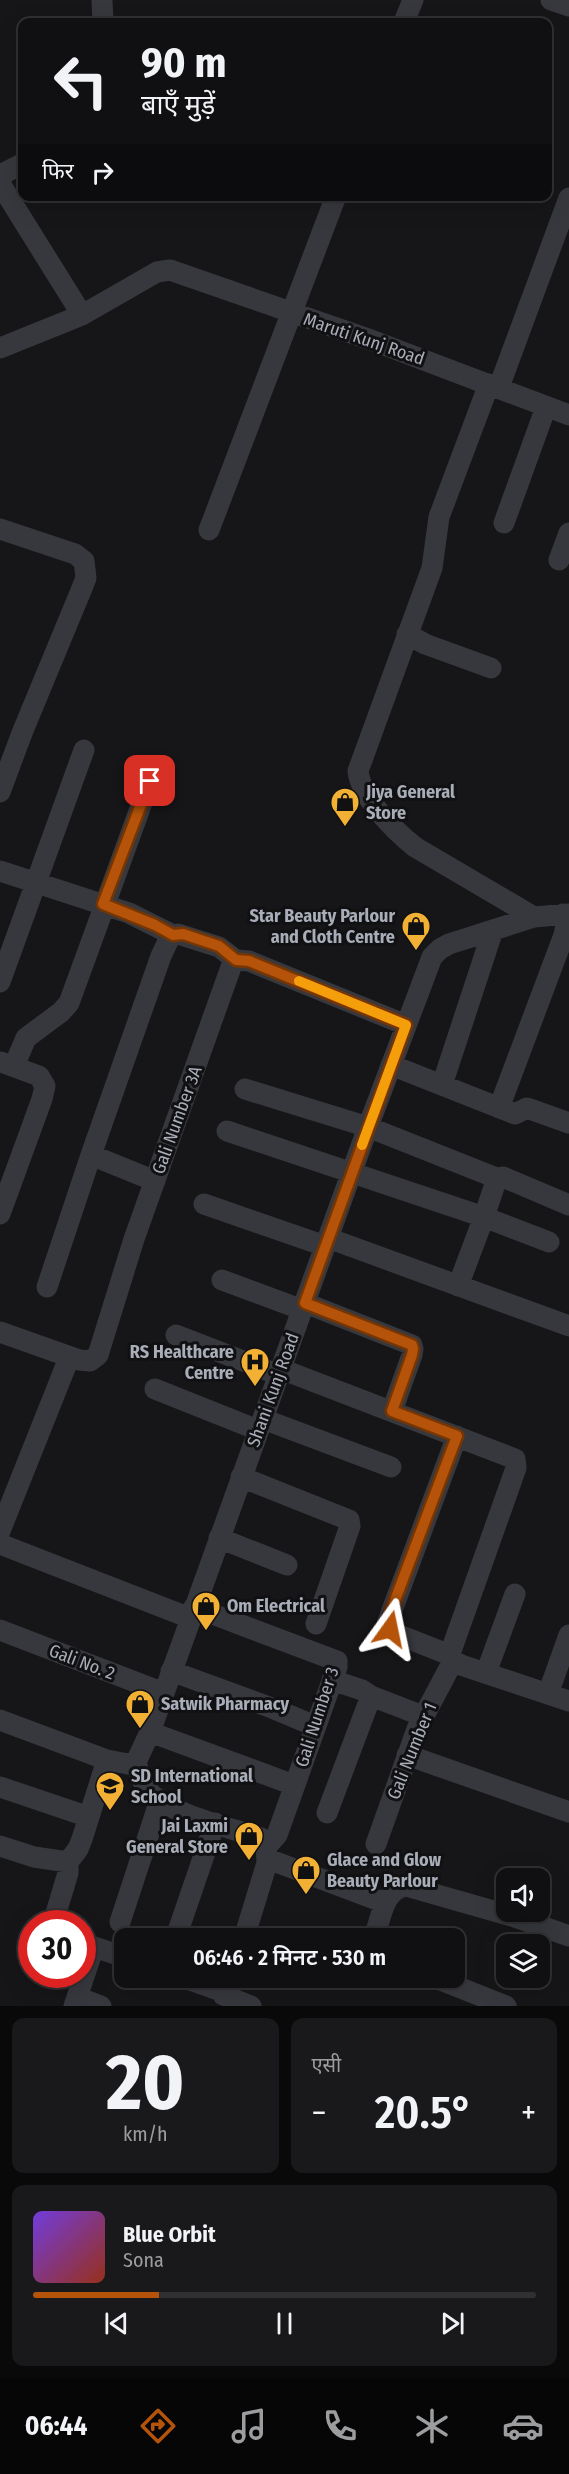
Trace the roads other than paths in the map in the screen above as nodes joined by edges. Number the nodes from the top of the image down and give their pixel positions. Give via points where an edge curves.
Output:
1 (102, 0) edge
2 (413, 0) edge
3 (551, 0) edge
4 (569, 6) edge
5 (103, 18) edge
6 (406, 18) edge
7 (18, 166) edge
8 (334, 201) edge
9 (568, 202) edge
10 (292, 313) junction
11 (82, 315) junction
12 (0, 348) edge
13 (494, 386) junction
14 (546, 406) junction
15 (569, 415) edge
16 (504, 523) dead end
17 (0, 529) edge
18 (209, 530) dead end
19 (569, 533) edge
20 (559, 560) dead end
21 (407, 634) junction
22 (491, 668) dead end
23 (84, 750) dead end
24 (150, 781) dead end
25 (0, 792) edge
26 (0, 871) edge
27 (36, 883) junction
28 (103, 904) junction
29 (566, 914) edge
30 (534, 917) junction
31 (493, 930) junction
32 (173, 935) junction
33 (236, 960) junction
34 (0, 982) edge
35 (406, 1025) junction
36 (7, 1064) edge
37 (391, 1065) junction
38 (442, 1085) junction
39 (244, 1089) dead end
40 (499, 1108) junction
41 (569, 1123) edge
42 (368, 1127) junction
43 (227, 1131) dead end
44 (91, 1155) junction
45 (352, 1172) junction
46 (499, 1179) junction
47 (155, 1181) junction
48 (204, 1204) dead end
49 (569, 1205) edge
50 (0, 1214) edge
51 (484, 1217) junction
52 (327, 1242) junction
53 (549, 1242) dead end
54 (222, 1280) dead end
55 (458, 1286) junction
56 (47, 1287) dead end
57 (304, 1306) junction
58 (569, 1326) edge
59 (0, 1332) edge
60 (176, 1335) dead end
61 (69, 1358) junction
62 (280, 1372) junction
63 (155, 1389) dead end
64 (392, 1411) junction
65 (261, 1424) junction
66 (457, 1436) junction
67 (391, 1467) dead end
68 (241, 1477) junction
69 (0, 1531) edge
70 (219, 1538) junction
71 (0, 1544) edge
72 (286, 1565) dead end
73 (515, 1594) dead end
74 (192, 1612) junction
75 (316, 1624) dead end
76 (0, 1630) edge
77 (569, 1635) edge
78 (452, 1658) junction
79 (171, 1671) junction
80 (486, 1673) junction
81 (332, 1680) junction
82 (164, 1694) junction
83 (548, 1694) junction
84 (371, 1696) junction
85 (569, 1701) edge
86 (423, 1716) junction
87 (0, 1720) edge
88 (315, 1726) junction
89 (150, 1732) junction
90 (407, 1755) junction
91 (107, 1760) junction
92 (136, 1762) junction
93 (294, 1785) junction
94 (0, 1787) edge
95 (160, 1800) junction
96 (327, 1812) dead end
97 (569, 1812) edge
98 (89, 1816) junction
99 (215, 1823) junction
100 (376, 1844) dead end
101 (0, 1846) edge
102 (268, 1852) junction
103 (68, 1862) junction
104 (385, 1903) junction
105 (57, 1910) edge
106 (120, 1922) dead end
107 (179, 1928) edge
108 (250, 1928) edge
109 (377, 1928) edge
110 (569, 1936) edge
111 (96, 1948) edge
112 (114, 1954) edge
113 (461, 1988) edge
114 (224, 1992) edge
115 (76, 2002) edge
116 (101, 2006) edge
117 (251, 2006) edge
118 (506, 2006) edge

1 - 5 street
2 - 6 street
3 - 4 street
7 - 11 street via 2,174 1,185
8 - 10 street
9 - 13 street
10 - 11 street, Maruti Kunj Road via 177,271 157,272
10 - 13 street, Maruti Kunj Road
10 - 18 street
11 - 12 street
13 - 14 street, Maruti Kunj Road
13 - 21 street via 439,517 432,567
14 - 15 street, Maruti Kunj Road
14 - 16 street
17 - 25 street via 75,554 84,561 86,569 80,593
19 - 20 street
21 - 22 street
21 - 30 street via 359,764 362,786 415,848
23 - 27 street
24 - 28 street
26 - 27 street
27 - 28 street
27 - 34 street
28 - 32 street
28 - 36 street via 69,1003 26,1038
29 - 30 street
29 - 40 street via 564,935
30 - 31 street
31 - 35 street, Shani Kunj Road via 449,944 432,957
31 - 38 street
32 - 33 street via 183,934 219,946
32 - 44 street via 167,942
33 - 35 street via 249,961
33 - 47 street, Gali Number 3A
35 - 37 street, Shani Kunj Road
36 - 50 street via 39,1076 45,1086
37 - 38 street
37 - 42 street, Shani Kunj Road
38 - 40 street
39 - 42 street
40 - 41 street via 518,1114 530,1109
42 - 45 street, Shani Kunj Road
42 - 46 street
43 - 45 street
44 - 47 street
44 - 56 street
45 - 51 street
45 - 52 street, Shani Kunj Road
46 - 49 street via 514,1180
46 - 51 street
47 - 61 street, Gali Number 3A via 98,1355 90,1361
48 - 52 street
51 - 53 street
51 - 55 street
52 - 55 street
52 - 57 street, Shani Kunj Road
54 - 57 street
55 - 58 street
57 - 62 street, Shani Kunj Road
57 - 64 street via 412,1345
59 - 61 street, Gali Number 3A
60 - 62 street
61 - 69 street
62 - 64 street
62 - 65 street, Shani Kunj Road
63 - 65 street
64 - 66 street
65 - 67 street
65 - 68 street, Shani Kunj Road
66 - 78 street, Gali Number 1 via 512,1457 517,1464
66 - 78 street via 388,1621 394,1633
68 - 70 street, Shani Kunj Road
68 - 75 street via 349,1520
70 - 72 street
70 - 74 street, Shani Kunj Road
71 - 74 street, Gali Number 3
73 - 80 street
74 - 79 street, Shani Kunj Road
74 - 81 street, Gali Number 3 via 332,1658 338,1664
76 - 82 street, Gali No. 2
77 - 83 street
78 - 80 street
78 - 86 street, Gali Number 1
79 - 82 street, Shani Kunj Road
79 - 88 street
80 - 83 street
81 - 84 street
81 - 88 street, Gali Number 3
82 - 89 street, Shani Kunj Road
83 - 85 street
84 - 86 street
84 - 96 street
86 - 90 street, Gali Number 1
87 - 91 street
88 - 93 street, Gali Number 3
89 - 92 street, Shani Kunj Road
89 - 93 street
90 - 97 street
90 - 100 street, Gali Number 1
91 - 92 street
91 - 98 street
92 - 95 street via 145,1787
93 - 102 street, Gali Number 3
94 - 98 street
95 - 99 street
95 - 106 street
98 - 103 street via 78,1850
99 - 102 street via 261,1838
99 - 107 street
101 - 103 street
102 - 104 street
102 - 108 street, Gali Number 3
103 - 105 street
104 - 109 street
104 - 110 street via 393,1891 406,1886
111 - 112 street
113 - 118 street
114 - 117 street
115 - 116 street

